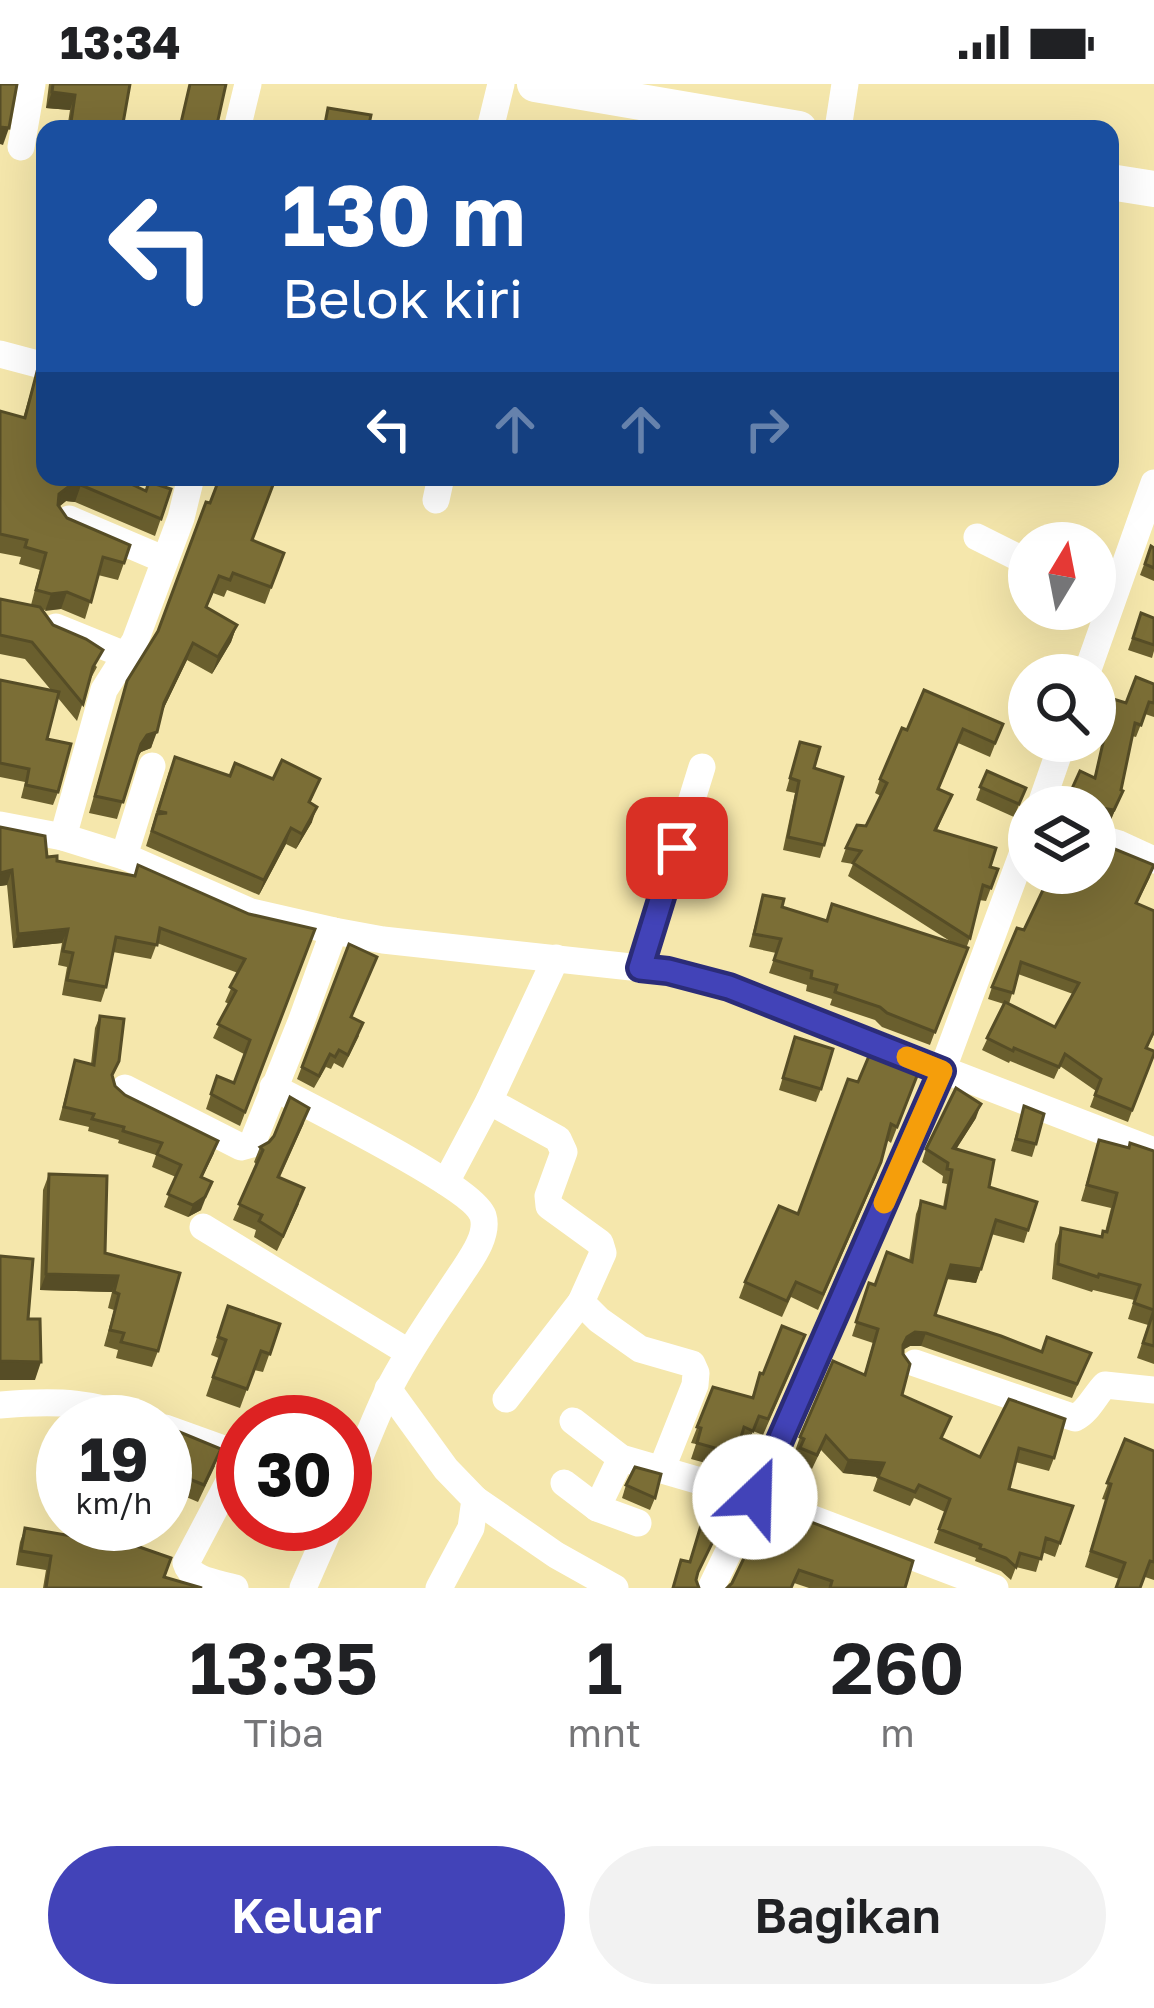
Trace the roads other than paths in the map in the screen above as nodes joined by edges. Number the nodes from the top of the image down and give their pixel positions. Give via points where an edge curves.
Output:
1 (32, 84) edge
2 (248, 84) edge
3 (501, 84) edge
4 (536, 84) edge
5 (844, 84) edge
6 (597, 89) edge
7 (239, 120) edge
8 (492, 120) edge
9 (725, 120) edge
10 (839, 120) edge
11 (21, 147) dead end
12 (1119, 183) edge
13 (1154, 189) edge
14 (0, 354) edge
15 (36, 364) edge
16 (1154, 483) edge
17 (189, 486) edge
18 (69, 518) edge
19 (977, 537) dead end
20 (1008, 552) edge
21 (165, 560) junction
22 (1116, 568) edge
23 (55, 626) edge
24 (124, 655) junction
25 (152, 766) dead end
26 (701, 767) dead end
27 (0, 825) edge
28 (63, 837) junction
29 (1116, 843) edge
30 (124, 856) junction
31 (1154, 860) edge
32 (1008, 893) edge
33 (334, 931) junction
34 (556, 958) junction
35 (640, 968) junction
36 (942, 1071) junction
37 (273, 1087) junction
38 (124, 1088) edge
39 (489, 1101) junction
40 (1154, 1151) edge
41 (446, 1182) junction
42 (203, 1227) dead end
43 (581, 1302) junction
44 (409, 1352) junction
45 (915, 1363) edge
46 (388, 1389) junction
47 (1154, 1390) edge
48 (506, 1399) dead end
49 (36, 1402) edge
50 (0, 1405) edge
51 (573, 1421) dead end
52 (372, 1427) edge
53 (192, 1437) edge
54 (621, 1458) junction
55 (662, 1468) junction
56 (564, 1483) dead end
57 (755, 1497) junction
58 (475, 1499) junction
59 (597, 1508) junction
60 (638, 1523) dead end
61 (319, 1551) edge
62 (235, 1588) edge
63 (303, 1588) edge
64 (439, 1588) edge
65 (615, 1588) edge
66 (710, 1588) edge
67 (995, 1588) edge

1 - 11 street
2 - 7 street
3 - 8 street
4 - 6 main road
5 - 10 street
6 - 9 main road
12 - 13 main road
14 - 15 street
16 - 22 street
17 - 21 street
18 - 21 street
19 - 20 street
21 - 24 street
23 - 24 street
24 - 28 street via 104,690
25 - 30 street
26 - 35 street
27 - 28 street
28 - 30 street
29 - 31 street
30 - 33 street via 251,911
32 - 36 street
33 - 34 street
33 - 37 street
34 - 35 street
34 - 39 street
35 - 36 street via 729,987
36 - 40 street
36 - 57 street
37 - 38 street via 247,1148
37 - 41 street
39 - 41 street
39 - 43 street via 563,1145 549,1206 603,1252
41 - 44 street via 482,1210 483,1231
42 - 44 street
43 - 48 street
43 - 55 street via 640,1349 692,1364 695,1385
44 - 46 street
45 - 47 street via 1075,1418 1105,1385
46 - 52 street
46 - 58 street
49 - 50 street
51 - 54 street
53 - 62 street via 229,1450 233,1474 186,1564 193,1576
54 - 55 street
54 - 59 street
55 - 57 street
56 - 59 street
57 - 66 street
57 - 67 street
58 - 64 street via 471,1528
58 - 65 street
59 - 60 street
61 - 63 street

